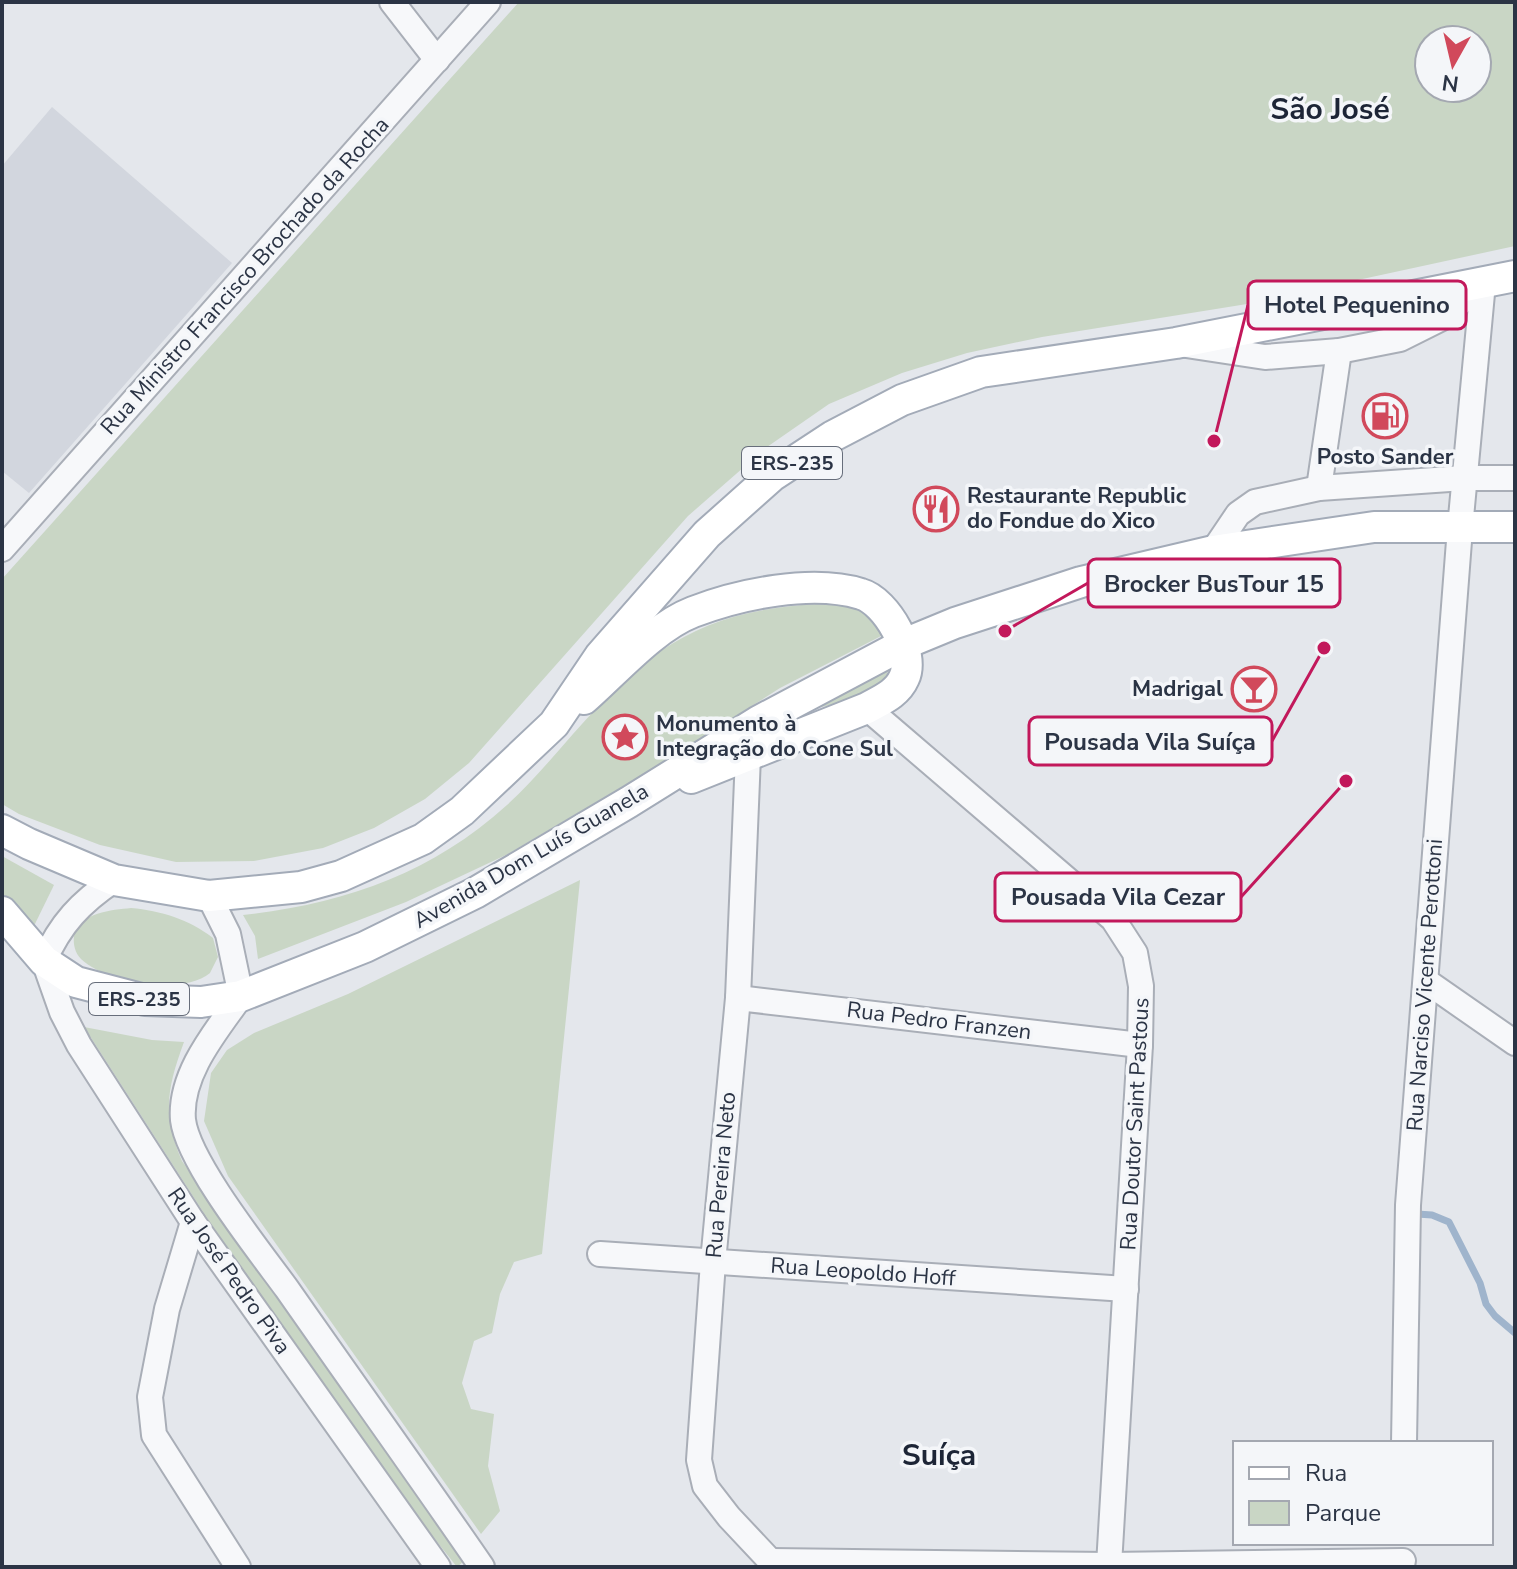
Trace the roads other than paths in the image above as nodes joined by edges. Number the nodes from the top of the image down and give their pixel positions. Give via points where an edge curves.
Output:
1 (392, 2) edge
2 (488, 2) edge
3 (437, 60) junction
4 (1515, 276) edge
5 (1483, 283) junction
6 (1176, 343) junction
7 (1339, 351) junction
8 (1464, 478) junction
9 (1515, 478) edge
10 (1319, 488) junction
11 (1515, 527) edge
12 (1460, 528) junction
13 (2, 549) edge
14 (1213, 551) junction
15 (904, 644) junction
16 (867, 708) junction
17 (554, 724) junction
18 (748, 756) junction
19 (633, 800) junction
20 (2, 830) edge
21 (114, 880) junction
22 (209, 896) junction
23 (2, 912) edge
24 (44, 961) junction
25 (1426, 981) junction
26 (241, 996) junction
27 (738, 998) junction
28 (1515, 1043) edge
29 (1140, 1045) junction
30 (193, 1222) junction
31 (600, 1254) dead end
32 (713, 1262) junction
33 (1126, 1289) junction
34 (1404, 1441) edge
35 (1403, 1557) edge
36 (774, 1564) edge
37 (1109, 1565) junction
38 (238, 1567) edge
39 (438, 1567) edge
40 (482, 1567) edge

1 - 3 street
2 - 3 street, Rua Ministro Francisco Brochado da Rocha
3 - 13 street, Rua Ministro Francisco Brochado da Rocha
4 - 5 main road, ERS-235
5 - 6 main road, ERS-235
5 - 7 street via 1442,318 1400,339
5 - 8 street, Rua Narciso Vicente Perottoni
6 - 7 street via 1265,357
6 - 17 main road, ERS-235 via 981,372 902,400 833,436 772,476 707,534 600,656
7 - 10 street
8 - 9 street
8 - 10 street
8 - 12 street, Rua Narciso Vicente Perottoni
10 - 14 street via 1255,502 1238,514
11 - 12 main road, Avenida Dom Luís Guanela / ERS-235
12 - 14 main road, Avenida Dom Luís Guanela / ERS-235 via 1374,527
12 - 25 street, Rua Narciso Vicente Perottoni
14 - 15 main road, Avenida Dom Luís Guanela / ERS-235 via 1081,582
15 - 16 main road via 904,679 893,694
15 - 17 main road via 882,607 863,594 829,589 740,597 690,613 662,631
15 - 19 main road, Avenida Dom Luís Guanela / ERS-235 via 759,721
16 - 18 main road
16 - 29 street, Rua Doutor Saint Pastous via 1113,919 1135,953 1141,986
17 - 22 main road, ERS-235 via 462,811 423,839 341,876 301,887
18 - 19 main road
18 - 27 street, Rua Pereira Neto
19 - 26 main road, Avenida Dom Luís Guanela / ERS-235 via 475,893 365,947
20 - 21 main road, ERS-235
21 - 22 main road, ERS-235
21 - 24 street via 66,920
22 - 26 street via 228,934
23 - 24 main road, ERS-235
24 - 26 main road, Avenida Dom Luís Guanela / ERS-235 via 76,982 145,1000 201,1002
24 - 30 street, Rua José Pedro Piva via 79,1045
25 - 28 street
25 - 34 street, Rua Narciso Vicente Perottoni via 1408,1205
26 - 40 street, Rua José Pedro Piva via 213,1035 186,1093 183,1119 190,1145
27 - 29 street, Rua Pedro Franzen
27 - 32 street, Rua Pereira Neto
29 - 33 street, Rua Doutor Saint Pastous
30 - 38 street via 167,1309 150,1397 154,1435
30 - 39 street, Rua José Pedro Piva
31 - 32 street, Rua Leopoldo Hoff
32 - 33 street, Rua Leopoldo Hoff
32 - 36 street, Rua Pereira Neto via 699,1460 705,1486
33 - 37 street, Rua Doutor Saint Pastous
35 - 37 street
36 - 37 street

